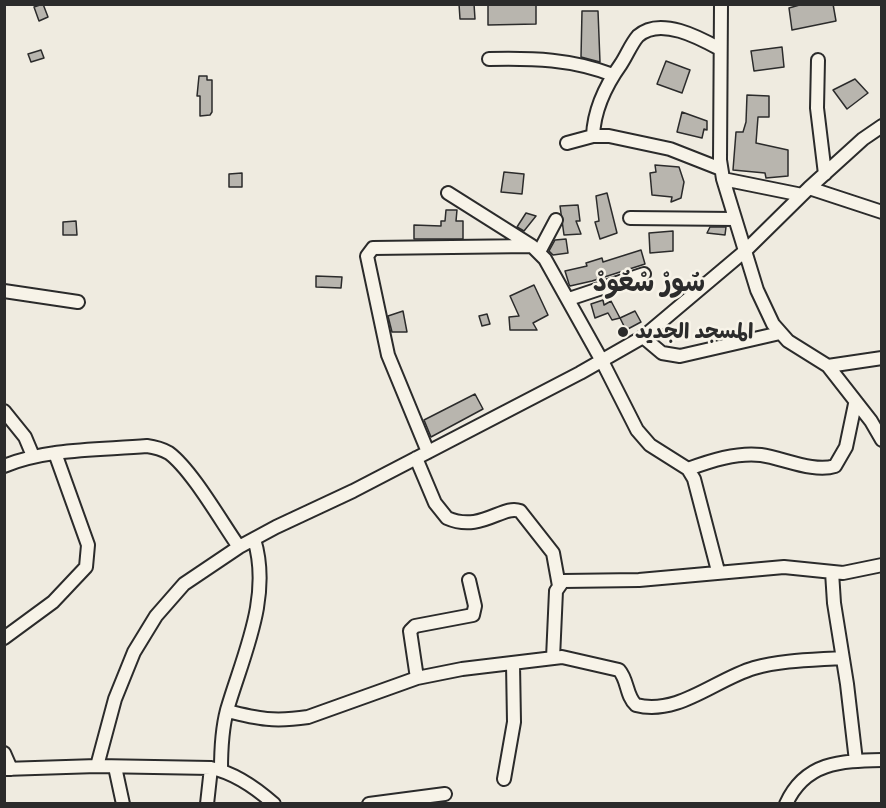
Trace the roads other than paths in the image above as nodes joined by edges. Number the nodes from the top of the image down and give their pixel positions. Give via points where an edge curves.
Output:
1 (721, 4) edge
2 (720, 49) junction
3 (489, 59) dead end
4 (818, 60) dead end
5 (613, 75) junction
6 (882, 126) edge
7 (593, 136) junction
8 (567, 143) dead end
9 (722, 174) junction
10 (825, 174) junction
11 (806, 191) junction
12 (448, 193) dead end
13 (882, 212) edge
14 (630, 218) dead end
15 (735, 219) junction
16 (556, 220) dead end
17 (536, 249) junction
18 (745, 251) junction
19 (645, 274) dead end
20 (4, 291) edge
21 (569, 299) junction
22 (78, 302) dead end
23 (780, 333) junction
24 (643, 337) junction
25 (882, 358) edge
26 (602, 361) junction
27 (828, 366) junction
28 (855, 404) junction
29 (4, 411) edge
30 (882, 440) edge
31 (55, 453) junction
32 (422, 455) junction
33 (33, 456) junction
34 (4, 466) edge
35 (688, 469) junction
36 (255, 539) junction
37 (239, 548) junction
38 (882, 565) edge
39 (718, 571) junction
40 (832, 572) junction
41 (469, 580) dead end
42 (559, 586) junction
43 (4, 638) edge
44 (553, 658) junction
45 (842, 658) junction
46 (513, 664) junction
47 (417, 678) junction
48 (227, 711) junction
49 (4, 753) edge
50 (882, 760) edge
51 (856, 761) junction
52 (97, 766) junction
53 (115, 767) junction
54 (8, 769) edge
55 (216, 769) junction
56 (504, 779) dead end
57 (445, 794) dead end
58 (123, 804) edge
59 (207, 804) edge
60 (274, 804) edge
61 (369, 804) edge
62 (786, 804) edge

1 - 2 street
2 - 5 street via 677,29 647,31 633,43
2 - 9 street
3 - 5 street via 544,58 582,64
4 - 10 street via 817,108
5 - 7 street via 596,112
6 - 10 street
7 - 8 street
7 - 9 street via 670,149
9 - 11 street
9 - 15 street
10 - 11 street
11 - 13 street
11 - 18 street
12 - 17 street
14 - 15 street
15 - 18 street
16 - 17 street
17 - 21 street
17 - 32 street via 373,248 367,256 388,355
18 - 23 street via 757,290
18 - 24 street
19 - 21 street
20 - 22 street
21 - 26 street
23 - 24 street via 680,356 662,353
23 - 27 street
24 - 26 street
25 - 27 street
26 - 32 street
26 - 35 street via 643,439
27 - 28 street
28 - 30 street
28 - 35 street via 846,447 835,466 819,467 758,455 729,457
29 - 33 street via 25,437
31 - 33 street
31 - 37 street via 147,446 168,453 191,478
31 - 43 street via 88,545 86,567 53,602
32 - 36 street
32 - 42 street via 435,503 447,518 471,524 511,509 520,511 553,553
33 - 34 street
35 - 39 street
36 - 37 street
36 - 48 street via 261,585
37 - 52 street via 184,584 143,635 122,677
38 - 40 street
39 - 40 street via 784,567
39 - 42 street via 639,580 572,579
40 - 45 street
41 - 47 street via 475,606 473,615 415,626 410,631
42 - 44 street
44 - 45 street via 619,670 631,701 642,707 681,701 753,669
44 - 46 street
45 - 51 street
46 - 47 street
46 - 56 street via 514,722
47 - 48 street via 308,717 274,721
48 - 55 street
49 - 54 street
50 - 51 street
51 - 62 street via 820,767 806,775
52 - 53 street
52 - 54 street
53 - 55 street
53 - 58 street
55 - 59 street
55 - 60 street via 252,786
57 - 61 street

